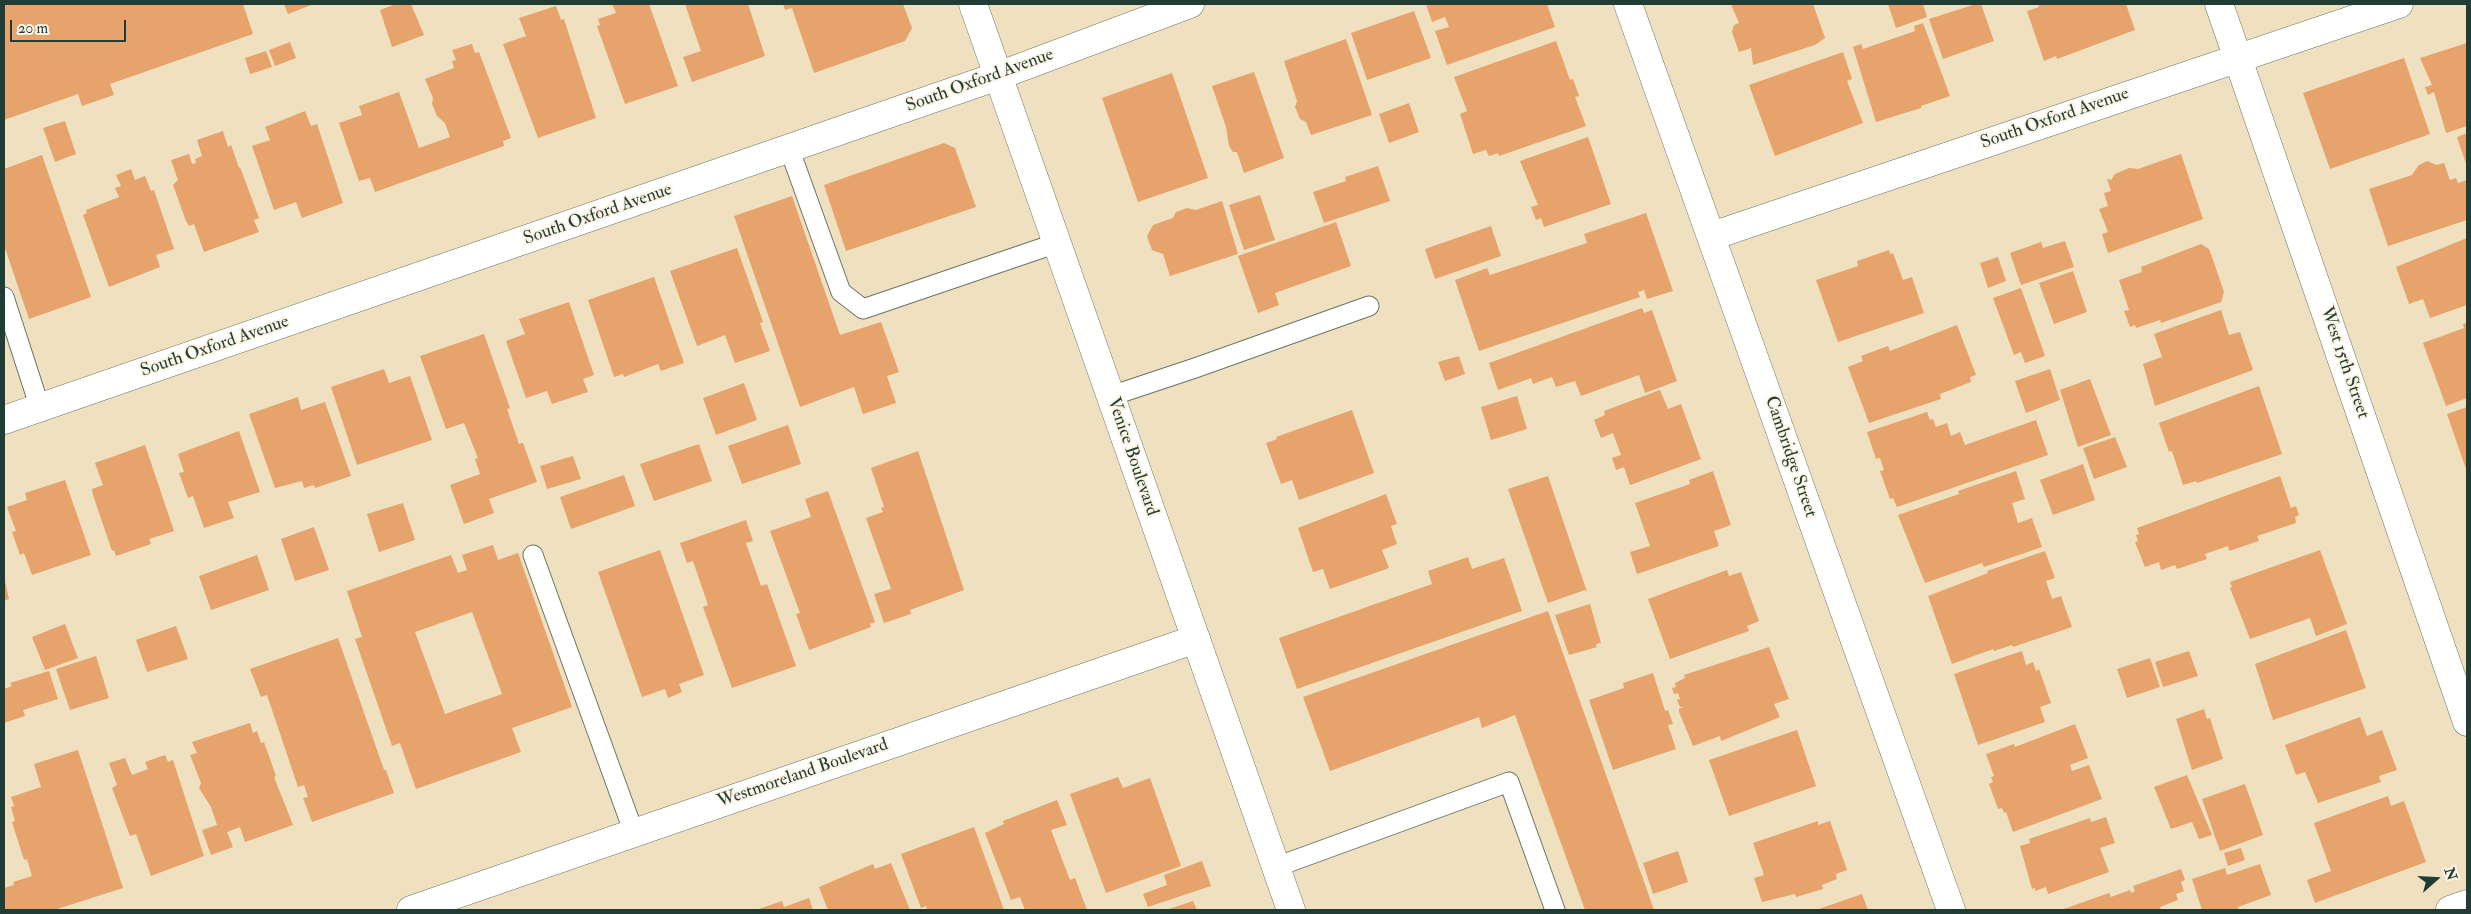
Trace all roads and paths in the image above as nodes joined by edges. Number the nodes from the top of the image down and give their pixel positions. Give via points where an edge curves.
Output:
1 (973, 4) edge
2 (1190, 4) edge
3 (1628, 4) edge
4 (2219, 4) edge
5 (2399, 4) edge
6 (2238, 57) junction
7 (998, 76) junction
8 (789, 148) junction
9 (1712, 236) junction
10 (1057, 243) junction
11 (4, 297) edge
12 (1369, 306) dead end
13 (1111, 396) junction
14 (40, 408) junction
15 (4, 420) edge
16 (533, 555) dead end
17 (1196, 639) junction
18 (2467, 722) edge
19 (634, 833) junction
20 (1276, 867) junction
21 (2467, 904) edge
22 (412, 910) edge
23 (1291, 910) edge
24 (1556, 910) edge
25 (1950, 910) edge
26 (2450, 910) edge

1 - 7 street, Venice Boulevard
2 - 7 street, South Oxford Avenue
3 - 9 street, Cambridge Street
4 - 6 street, West 15th Street
5 - 6 street, South Oxford Avenue
6 - 9 street, South Oxford Avenue
6 - 18 street, West 15th Street
7 - 8 street, South Oxford Avenue
7 - 10 street, Venice Boulevard
8 - 10 lane via 841,292 863,310
8 - 14 street, South Oxford Avenue
9 - 25 street, Cambridge Street
10 - 13 street, Venice Boulevard
11 - 14 lane
12 - 13 lane
13 - 17 street, Venice Boulevard
14 - 15 street, South Oxford Avenue
16 - 19 lane
17 - 19 street, Westmoreland Boulevard
17 - 20 street, Venice Boulevard
19 - 22 street, Westmoreland Boulevard
20 - 23 street, Venice Boulevard
20 - 24 lane via 1510,782
21 - 26 street

